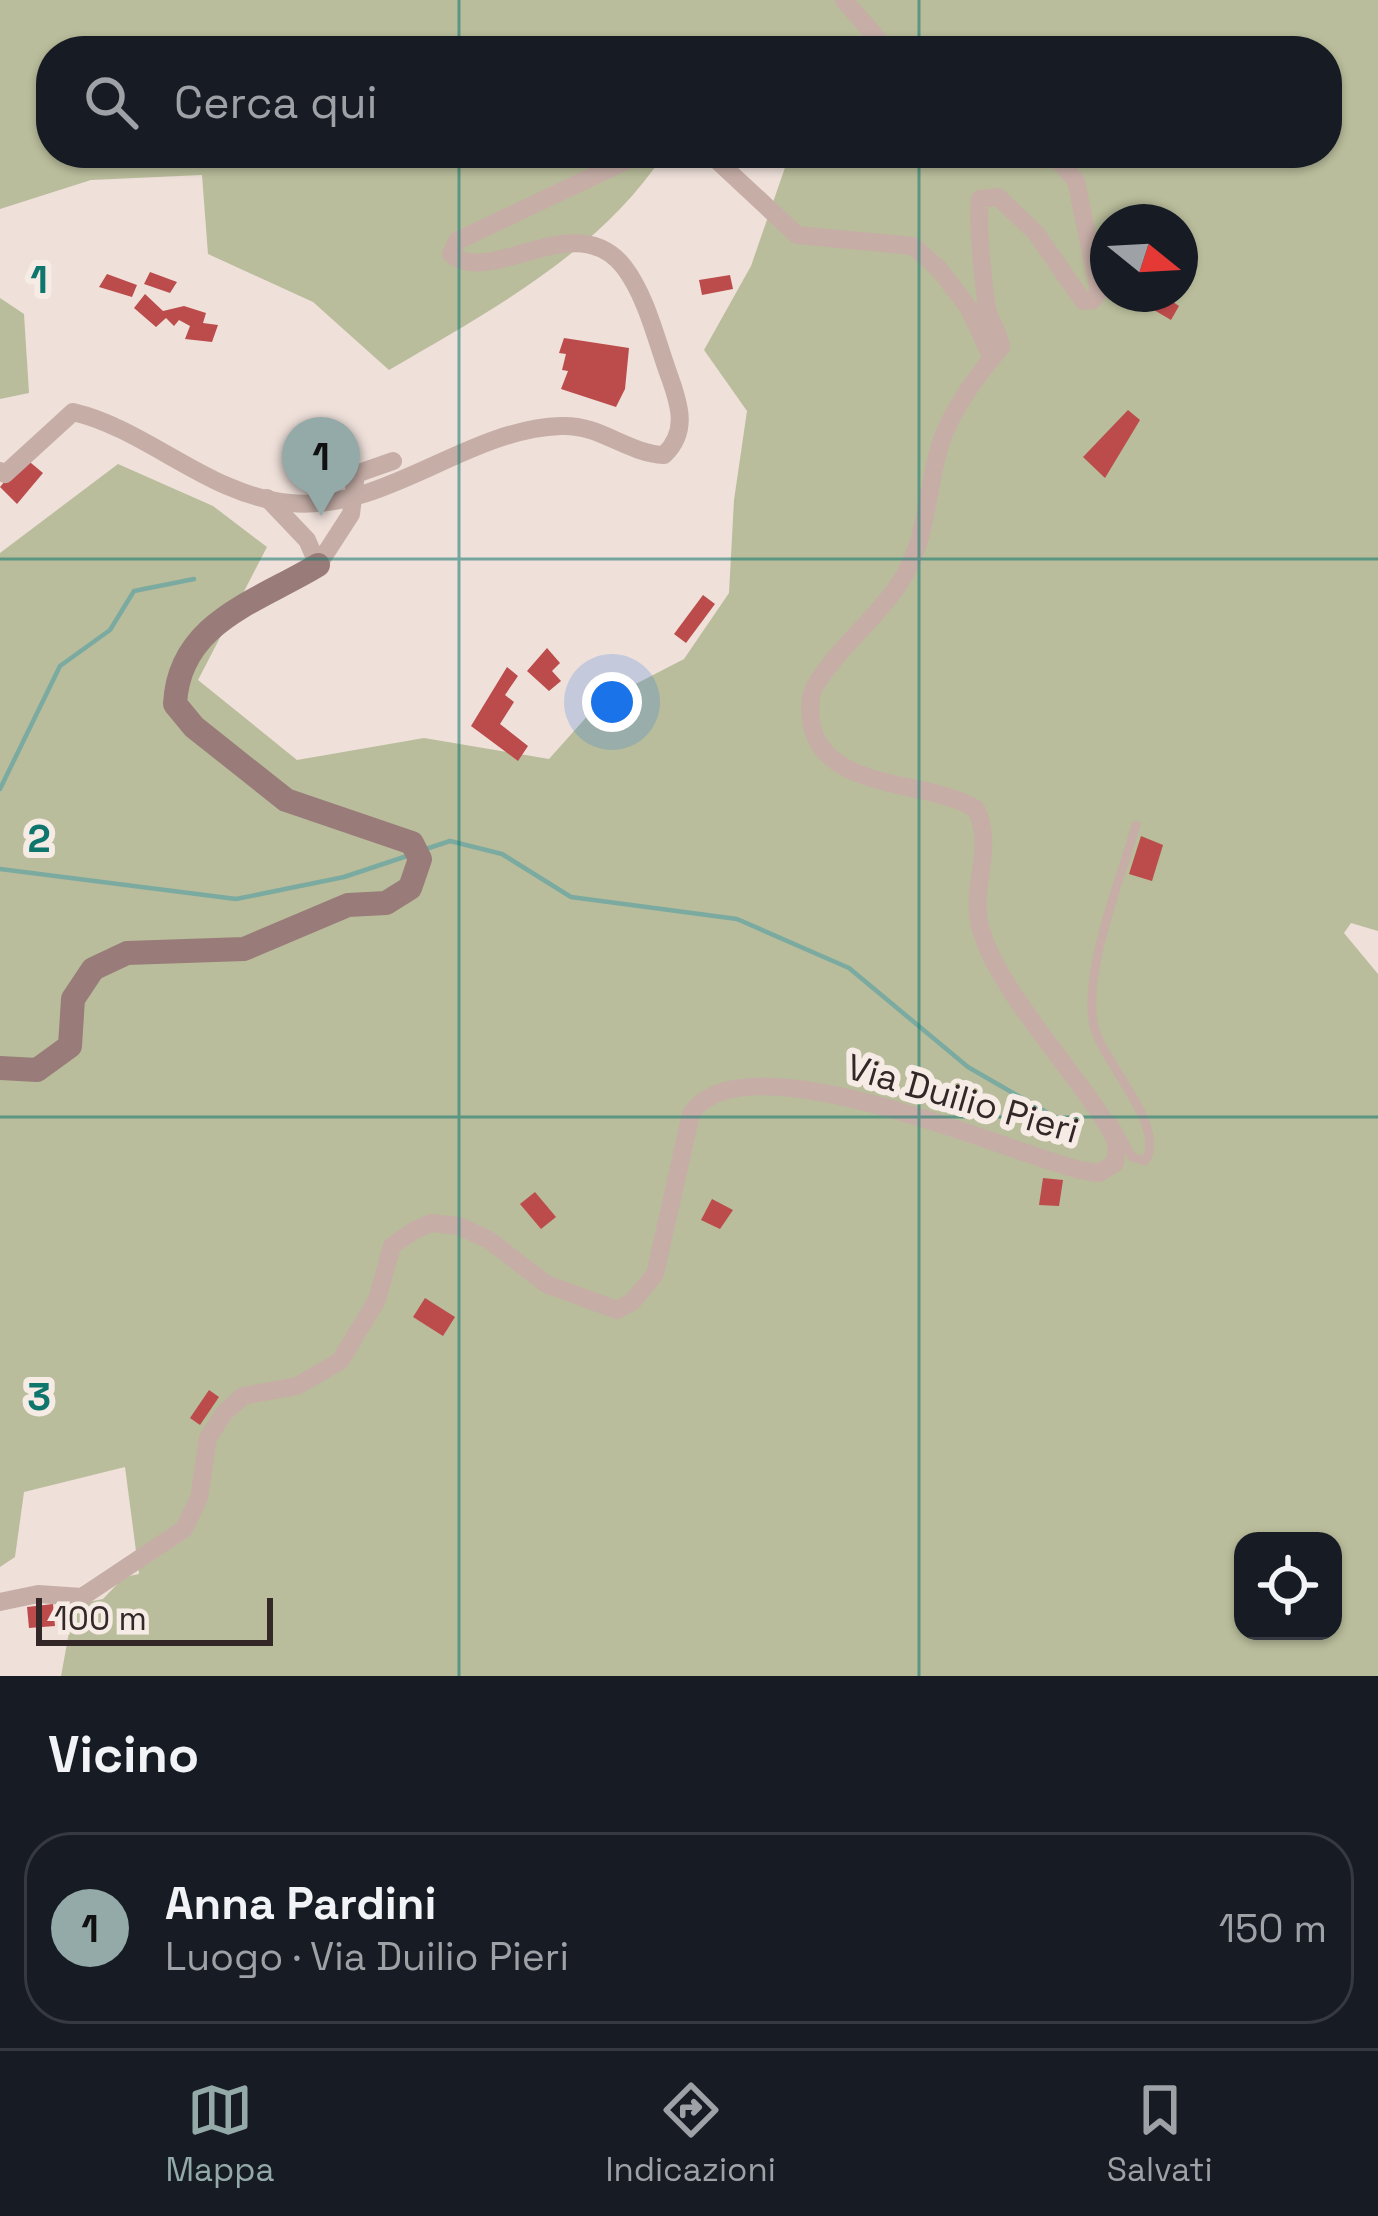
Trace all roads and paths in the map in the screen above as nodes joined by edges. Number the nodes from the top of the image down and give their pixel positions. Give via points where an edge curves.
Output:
1 (844, 0) edge
2 (875, 36) edge
3 (610, 168) edge
4 (725, 168) edge
5 (1065, 168) edge
6 (992, 358) junction
7 (393, 461) dead end
8 (0, 471) edge
9 (264, 495) junction
10 (356, 496) junction
11 (319, 565) junction
12 (1136, 825) dead end
13 (0, 1068) edge
14 (1104, 1119) junction
15 (0, 1601) edge

1 - 2 street
3 - 10 street via 457,241 451,254 478,264 539,246 590,244 622,264 681,413 676,444 664,455 647,454 594,428 559,426 490,439
4 - 6 street via 797,235 913,247 968,308
5 - 6 street via 1076,181 1099,292 1083,302 1016,210 998,197 980,199 986,301 1002,339
6 - 14 street, Via Duilio Pieri via 943,436 905,575 812,691 810,721 839,764 976,809 986,845 979,924 990,952
7 - 10 street via 356,474
8 - 9 street via 73,412 198,474
9 - 10 street via 290,503
9 - 11 street via 307,540
10 - 11 street
11 - 13 street via 223,618 196,642 177,672 175,704 286,800 416,851 410,888 244,949 127,952 93,969 73,999 70,1046 37,1070
12 - 14 lane via 1104,932 1092,1019 1144,1118 1151,1147 1145,1162 1132,1157 1121,1128
14 - 15 street, Via Duilio Pieri via 1117,1157 1099,1173 813,1092 771,1084 719,1089 692,1114 655,1274 632,1302 617,1310 576,1298 459,1226 431,1223 413,1231 392,1246 377,1300 340,1361 297,1386 243,1396 224,1413 208,1438 199,1498 184,1529 82,1597

